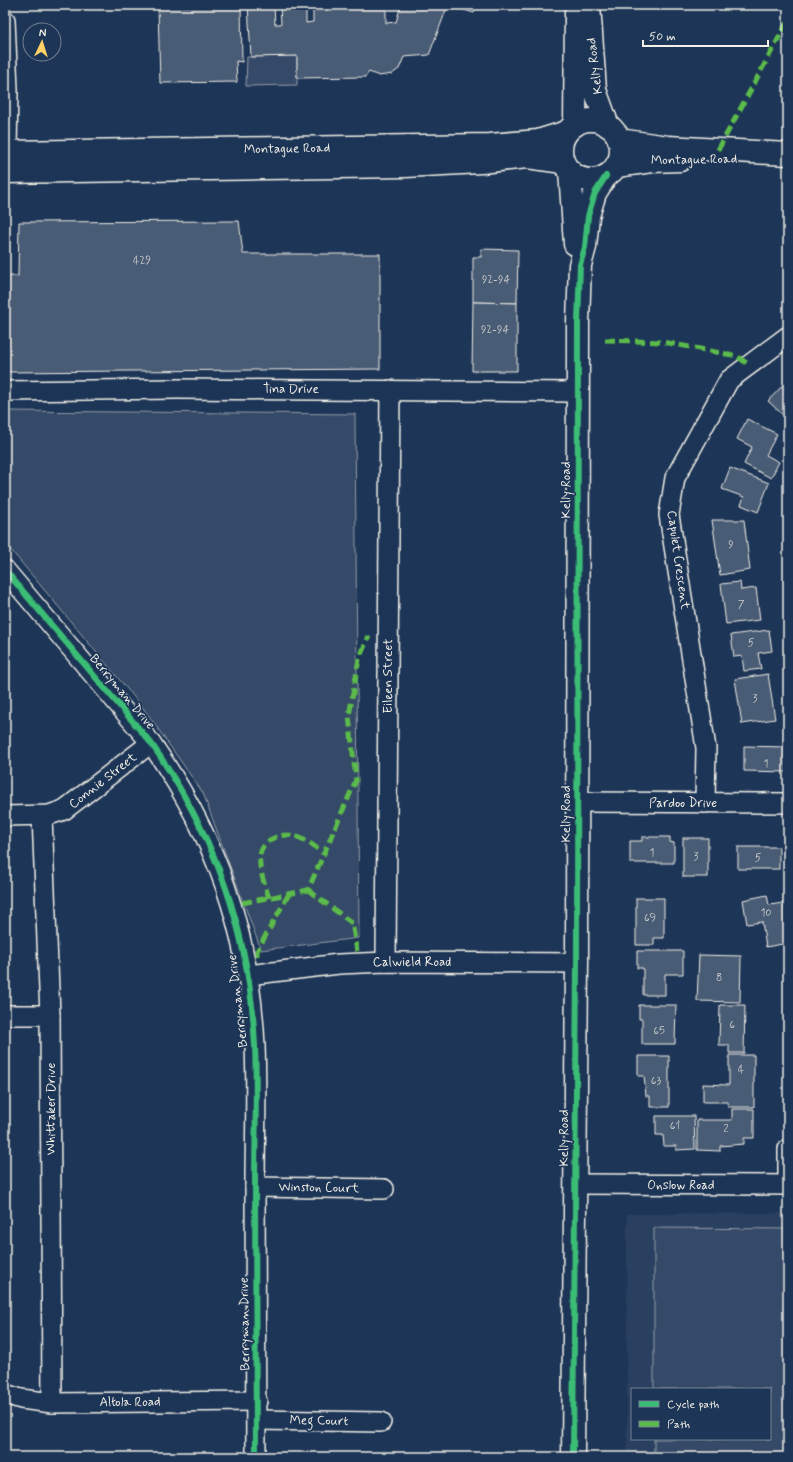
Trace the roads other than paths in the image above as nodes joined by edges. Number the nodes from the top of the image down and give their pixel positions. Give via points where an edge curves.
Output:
1 (577, 5) edge
2 (589, 5) edge
3 (5, 20) edge
4 (571, 129) junction
5 (613, 133) junction
6 (780, 154) edge
7 (6, 162) edge
8 (567, 167) junction
9 (611, 171) junction
10 (580, 265) junction
11 (788, 336) edge
12 (390, 390) junction
13 (5, 391) edge
14 (577, 392) junction
15 (5, 570) edge
16 (151, 743) junction
17 (577, 802) junction
18 (705, 803) junction
19 (788, 803) edge
20 (5, 816) edge
21 (42, 816) junction
22 (386, 962) junction
23 (577, 963) junction
24 (248, 975) junction
25 (5, 1015) edge
26 (50, 1016) junction
27 (788, 1149) edge
28 (575, 1184) junction
29 (788, 1185) edge
30 (255, 1187) junction
31 (384, 1189) dead end
32 (5, 1394) edge
33 (257, 1401) junction
34 (52, 1402) junction
35 (256, 1420) junction
36 (382, 1422) dead end
37 (256, 1457) edge
38 (573, 1457) edge

1 - 4 street, Kelly Road
2 - 5 street, Kelly Road via 595,90
3 - 7 street via 8,76
4 - 5 street via 588,121 602,123
4 - 7 street, Montague Road via 538,141 482,145
4 - 8 street via 562,144 561,156
5 - 6 street, Montague Road via 653,146
5 - 9 street via 620,154
6 - 9 street, Montague Road via 755,159 657,160
7 - 8 street, Montague Road via 405,166 527,156
8 - 9 street via 583,179 598,179
8 - 10 street, Kelly Road via 575,250
9 - 10 street, Kelly Road via 595,193
10 - 14 street, Kelly Road
11 - 18 street, Capulet Crescent via 729,380 675,478 669,515 706,748
12 - 13 street, Tina Drive
12 - 14 street, Tina Drive
12 - 22 street, Eileen Street
14 - 17 street, Kelly Road
15 - 16 street, Berryman Drive
16 - 21 street, Connie Street via 71,806 55,814
16 - 24 street, Berryman Drive via 194,814 221,870 240,932
17 - 18 street, Pardoo Drive
17 - 23 street, Kelly Road
18 - 19 street, Pardoo Drive
20 - 21 street, Connie Street
21 - 26 street, Whittaker Drive
22 - 23 street, Calwield Road
22 - 24 street, Calwield Road via 339,964
23 - 28 street, Kelly Road
24 - 30 street, Berryman Drive via 255,1046
25 - 26 street
26 - 34 street, Whittaker Drive
27 - 29 street
28 - 29 street, Onslow Road
28 - 38 street, Kelly Road
30 - 31 street, Winston Court
30 - 33 street, Berryman Drive
32 - 34 street, Altola Road via 21,1399
33 - 34 street, Altola Road
33 - 35 street, Berryman Drive
35 - 36 street, Meg Court
35 - 37 street, Berryman Drive

